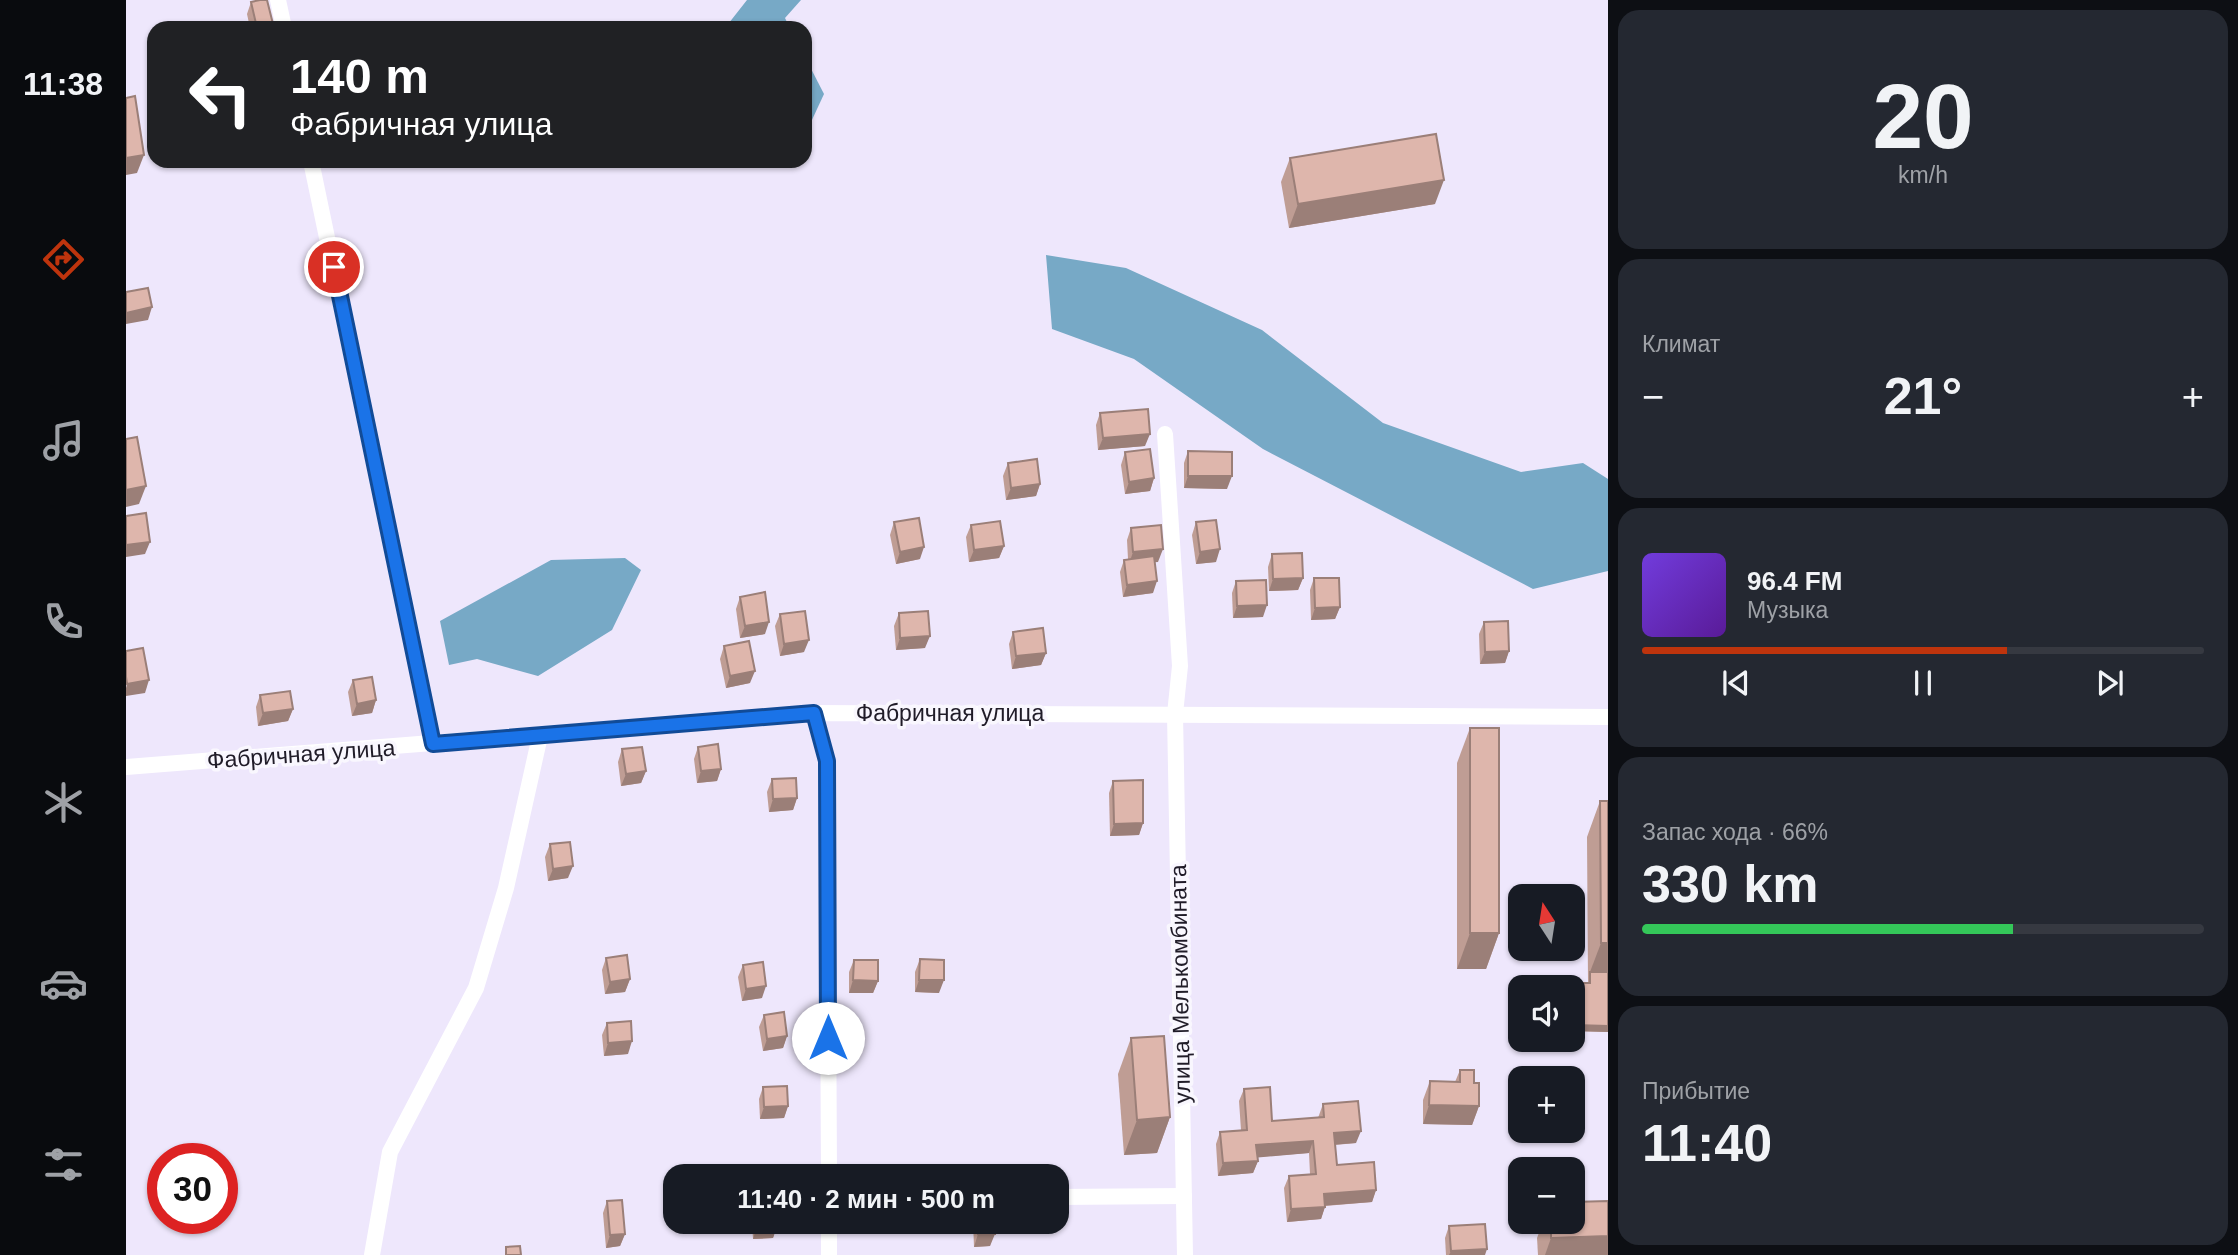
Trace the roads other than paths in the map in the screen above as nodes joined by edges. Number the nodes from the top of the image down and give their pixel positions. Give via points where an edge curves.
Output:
1 (278, 0) edge
2 (282, 21) edge
3 (312, 168) edge
4 (1165, 434) dead end
5 (814, 713) junction
6 (1175, 714) junction
7 (1608, 717) edge
8 (540, 736) junction
9 (433, 744) junction
10 (126, 767) edge
11 (829, 1164) edge
12 (1184, 1196) junction
13 (1069, 1197) edge
14 (829, 1234) edge
15 (372, 1255) edge
16 (829, 1255) edge
17 (1185, 1255) edge

1 - 2 street
3 - 9 street
4 - 6 street, улица Мелькомбината via 1180,666
5 - 6 street, Фабричная улица
5 - 8 street, Фабричная улица
5 - 11 street via 827,761
6 - 7 street, Фабричная улица
6 - 12 street, улица Мелькомбината
8 - 9 street, Фабричная улица
8 - 15 street via 506,888 475,988 390,1152
9 - 10 street, Фабричная улица
12 - 13 street
12 - 17 street, улица Мелькомбината
14 - 16 street

